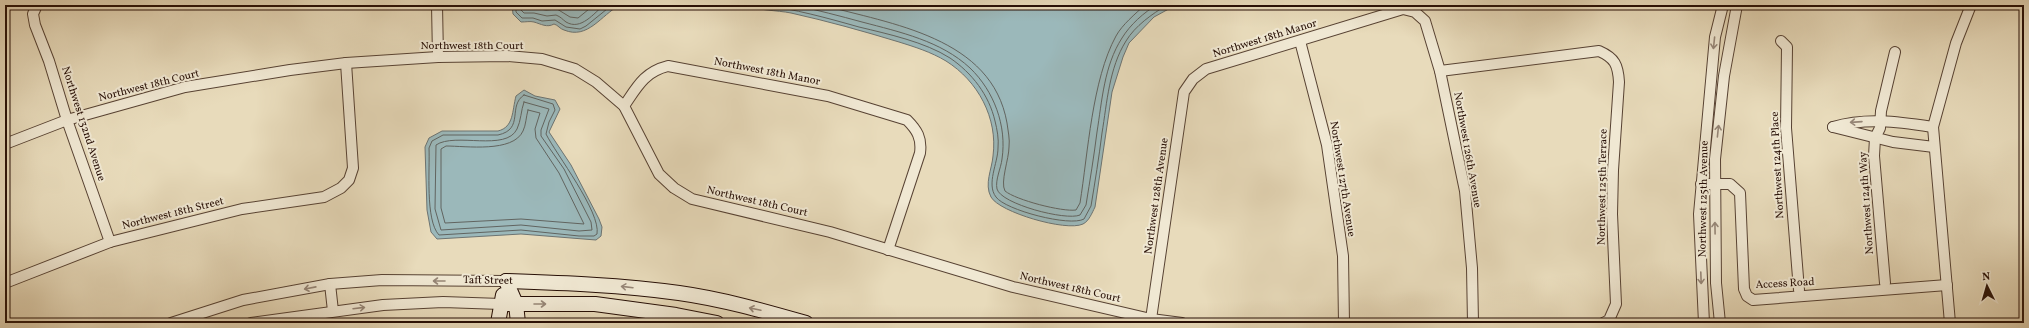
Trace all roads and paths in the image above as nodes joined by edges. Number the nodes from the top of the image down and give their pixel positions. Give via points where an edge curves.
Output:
1 (437, 5) edge
2 (1723, 5) edge
3 (1737, 5) edge
4 (1970, 5) edge
5 (35, 9) edge
6 (1415, 12) joint
7 (1300, 41) junction
8 (1781, 41) dead end
9 (1896, 52) dead end
10 (438, 57) junction
11 (346, 63) junction
12 (1440, 71) junction
13 (1193, 79) joint
14 (624, 106) junction
15 (68, 120) junction
16 (1881, 120) junction
17 (1933, 127) junction
18 (1875, 138) junction
19 (5, 144) edge
20 (1934, 147) junction
21 (1701, 184) junction
22 (1715, 184) junction
23 (110, 242) junction
24 (888, 250) junction
25 (506, 281) junction
26 (5, 283) edge
27 (1885, 283) dead end
28 (330, 284) junction
29 (1947, 285) junction
30 (1799, 290) dead end
31 (501, 304) junction
32 (516, 304) junction
33 (333, 312) junction
34 (1151, 319) junction
35 (1606, 322) edge
36 (171, 323) edge
37 (251, 323) edge
38 (498, 323) edge
39 (518, 323) edge
40 (717, 323) edge
41 (806, 323) edge
42 (1182, 323) edge
43 (1344, 323) edge
44 (1473, 323) edge
45 (1704, 323) edge
46 (1720, 323) edge
47 (1950, 323) edge

1 - 10 street
2 -> 21 street, Northwest 125th Avenue via 1715,37
22 -> 3 street, Northwest 125th Avenue via 1715,159 1724,76
4 - 17 street via 1956,43
5 - 15 street, Northwest 132nd Avenue via 35,25
6 - 7 street, Northwest 18th Manor via 1403,9 1388,12
6 - 12 street, Northwest 126th Avenue via 1425,21
7 - 13 street, Northwest 18th Manor via 1206,69
7 - 43 street, Northwest 127th Avenue via 1327,144 1342,256
8 - 30 street, Northwest 124th Place via 1788,47 1786,128
9 - 16 street, Northwest 124th Way
10 - 11 street, Northwest 18th Court
10 - 14 street, Northwest 18th Court via 507,56 542,59 575,69 596,82
11 - 15 street, Northwest 18th Court via 185,87
11 - 23 street, Northwest 18th Street via 353,168 341,188 324,197 242,209
12 - 35 street, Northwest 125th Terrace via 1587,51 1599,51 1609,56 1618,68 1612,206 1616,304
12 - 44 street, Northwest 126th Avenue via 1465,191 1472,268
13 - 34 street, Northwest 128th Avenue via 1184,92
14 - 24 street, Northwest 18th Court via 659,174 674,188 692,199 830,232
14 - 24 street, Northwest 18th Manor via 644,77 656,69 668,66 828,96 907,120 916,129 921,143 920,153
15 - 19 street, Northwest 18th Court
15 - 23 street, Northwest 132nd Avenue
16 - 17 street
16 - 18 street, Northwest 124th Way
16 -> 18 street via 1850,122 1833,127
17 - 20 street
18 - 20 street
18 - 27 street, Northwest 124th Way via 1876,182
20 - 29 street
21 - 22 street, Access Road
21 -> 45 street, Northwest 125th Avenue via 1699,214
22 - 29 street, Access Road via 1730,184 1740,193 1744,289 1747,296 1753,300
46 -> 22 street, Northwest 125th Avenue via 1716,282
23 - 26 street, Northwest 18th Street
24 - 34 street, Northwest 18th Court via 1013,287
25 -> 28 street, Taft Street via 382,280
25 - 31 street
25 - 32 street
41 -> 25 street, Taft Street via 761,310 680,293 596,284
28 - 33 street
28 -> 36 street, Taft Street via 244,300
29 - 47 street
31 - 32 street, Taft Street
33 -> 31 street, Taft Street via 383,305 443,302
31 - 38 street
32 - 39 street
32 -> 40 street, Taft Street via 595,304
33 - 37 street, Taft Street
34 - 42 street, Northwest 18th Court

